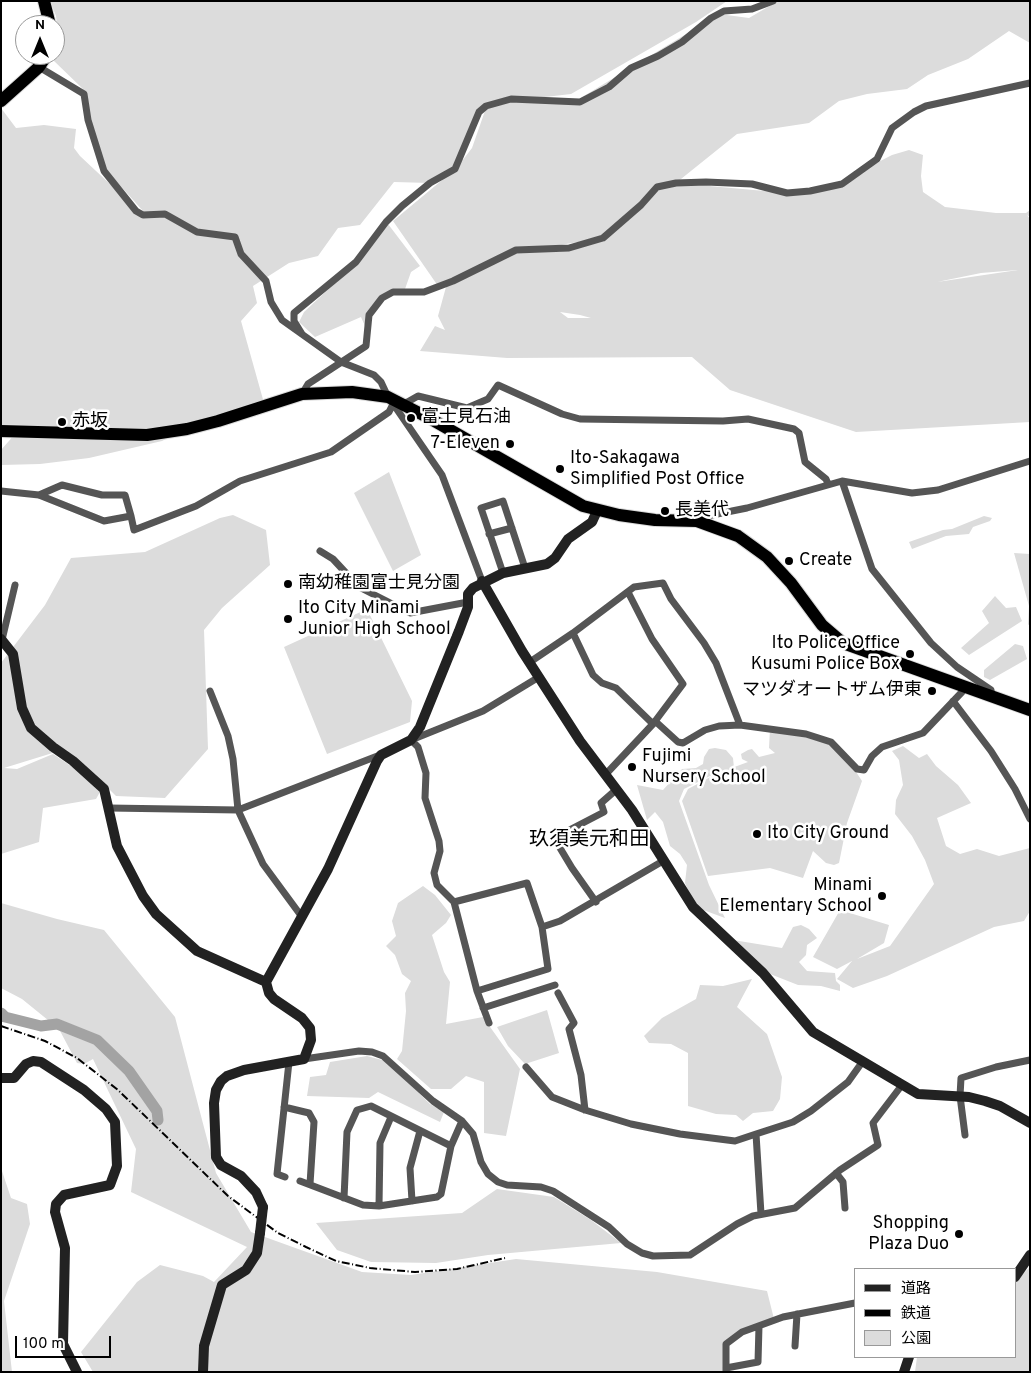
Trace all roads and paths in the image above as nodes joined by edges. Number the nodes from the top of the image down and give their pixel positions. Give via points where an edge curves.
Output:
1 (44, 1) edge
2 (773, 1) edge
3 (48, 15) edge
4 (39, 67) joint
5 (1030, 84) edge
6 (1, 101) edge
7 (302, 334) junction
8 (341, 362) junction
9 (302, 394) junction
10 (396, 401) junction
11 (1, 431) edge
12 (1030, 462) edge
13 (842, 481) junction
14 (828, 484) junction
15 (1, 491) edge
16 (39, 496) junction
17 (597, 511) junction
18 (131, 516) junction
19 (697, 520) junction
20 (512, 528) junction
21 (489, 534) junction
22 (320, 551) dead end
23 (526, 568) junction
24 (503, 573) junction
25 (482, 581) junction
26 (15, 585) dead end
27 (628, 592) junction
28 (468, 602) junction
29 (573, 633) junction
30 (2, 640) edge
31 (530, 662) junction
32 (539, 677) junction
33 (963, 687) junction
34 (210, 692) dead end
35 (992, 697) junction
36 (953, 701) junction
37 (1030, 710) edge
38 (654, 722) junction
39 (740, 725) junction
40 (411, 740) junction
41 (381, 755) junction
42 (606, 774) junction
43 (617, 789) junction
44 (109, 808) junction
45 (238, 810) junction
46 (1030, 819) edge
47 (663, 861) junction
48 (454, 902) junction
49 (596, 902) junction
50 (302, 917) junction
51 (542, 927) junction
52 (266, 982) junction
53 (554, 985) dead end
54 (477, 991) junction
55 (558, 993) dead end
56 (483, 1008) junction
57 (489, 1023) dead end
58 (304, 1059) junction
59 (1030, 1060) edge
60 (864, 1061) junction
61 (289, 1062) junction
62 (526, 1067) dead end
63 (1, 1078) edge
64 (902, 1085) junction
65 (960, 1096) junction
66 (284, 1107) junction
67 (585, 1110) junction
68 (391, 1116) junction
69 (462, 1121) junction
70 (1030, 1123) edge
71 (420, 1131) junction
72 (756, 1134) junction
73 (965, 1135) dead end
74 (451, 1146) junction
75 (836, 1173) junction
76 (286, 1176) dead end
77 (300, 1181) dead end
78 (310, 1184) junction
79 (344, 1198) junction
80 (412, 1201) junction
81 (379, 1206) junction
82 (845, 1208) dead end
83 (761, 1214) junction
84 (1030, 1255) edge
85 (1016, 1276) edge
86 (854, 1303) edge
87 (797, 1314) junction
88 (759, 1326) junction
89 (795, 1346) dead end
90 (909, 1358) edge
91 (726, 1370) edge
92 (77, 1372) edge
93 (203, 1372) edge
94 (904, 1372) edge

1 - 3 highway
2 - 7 street via 752,9 724,11 682,42 632,68 609,87 580,102 511,99 486,106 479,112 456,169 430,183 402,206 356,262 294,313 294,321
4 - 6 highway
4 - 7 street via 84,94 104,171 136,211 143,215 165,214 198,232 234,237 241,254 266,281 271,302 282,320
5 - 8 street via 926,106 914,112 892,128 877,159 842,184 810,192 787,193 752,184 676,183 657,187 603,238 569,248 516,250 424,292 393,292 382,298 370,314 366,346
7 - 8 street
8 - 9 street via 308,384
8 - 10 street via 374,375
9 - 10 highway via 352,392
9 - 11 highway via 218,421 165,433
10 - 14 street via 418,396 467,408 488,399 498,385 580,419 748,419 794,429 799,433 805,462
10 - 17 highway via 552,490
10 - 18 street via 389,412 331,452 240,480 196,506 134,530
10 - 25 street via 396,408 442,475
12 - 13 street via 938,490 912,493
13 - 14 street
13 - 35 street via 872,569 930,643 957,667 992,690
14 - 19 street
15 - 16 street
16 - 18 street via 104,521
16 - 18 street via 62,485 102,495 125,495
17 - 19 highway via 655,520
17 - 23 street via 592,522 568,538 555,558 547,564
19 - 33 highway via 754,546 790,583 822,625 843,643
20 - 21 street
20 - 21 street via 503,501 481,508
20 - 23 street
21 - 24 street
22 - 28 street via 333,559 359,586 410,613
23 - 24 street
24 - 25 street
25 - 28 street via 468,594
25 - 31 street
26 - 30 street
27 - 29 street
27 - 38 street via 652,638 683,684
27 - 39 street via 663,583 671,600 716,663
28 - 40 street via 420,727
29 - 31 street
29 - 38 street via 593,675 602,683 616,688
30 - 44 street via 13,654 22,708 30,728 98,782
31 - 32 street
32 - 40 street via 483,711
32 - 42 street via 580,741
33 - 35 highway
33 - 36 street
34 - 45 street via 228,736
35 - 37 highway
36 - 39 street via 923,732 882,747 864,770 857,770 832,742 806,734
36 - 46 street via 991,751
38 - 39 street via 683,743 705,730
38 - 42 street
40 - 41 street
40 - 48 street via 418,747 426,773 425,798 439,841 440,852 434,873 437,885
41 - 45 street
41 - 50 street
42 - 43 street
43 - 47 street
43 - 49 street via 601,803 604,812 554,838
44 - 45 street
44 - 52 street via 117,846 156,914 197,952
45 - 50 street via 263,864
47 - 49 street
47 - 60 street via 693,907 763,973 813,1032
48 - 51 street via 527,883
48 - 54 street
49 - 51 street
50 - 52 street
51 - 54 street via 548,969
52 - 58 street via 274,999 302,1018 310,1028 311,1040
53 - 56 street
54 - 56 street
55 - 67 street via 574,1023 569,1029 581,1075
56 - 57 street
58 - 61 street
58 - 69 street via 359,1051 383,1056 433,1101
59 - 65 street via 961,1078
60 - 64 street
60 - 72 street via 848,1082 811,1111 792,1122
61 - 66 street
61 - 93 street, bridge via 227,1076 216,1090 216,1157 221,1165 241,1176 256,1192 263,1207 257,1253 246,1270 222,1285 204,1346
62 - 67 street via 552,1097
63 - 92 street via 14,1078 26,1064 41,1062 106,1109 115,1122 117,1166 110,1185 64,1195 56,1204 55,1212 65,1248 63,1344
64 - 65 street via 918,1094
64 - 75 street via 873,1123 878,1145
65 - 70 street via 985,1100
65 - 73 street
66 - 76 street via 277,1174
66 - 78 street via 309,1113 314,1122
67 - 72 street via 680,1134 735,1140
68 - 71 street
68 - 79 street via 371,1106 357,1110 347,1132
68 - 81 street via 379,1150
69 - 74 street
69 - 83 street via 473,1134 488,1174 498,1182 553,1190 642,1253 653,1256 690,1255 737,1224
71 - 74 street
71 - 80 street via 410,1168
72 - 83 street
74 - 80 street via 440,1194
75 - 82 street via 843,1182
75 - 83 street via 795,1208
77 - 78 street
78 - 79 street
79 - 81 street via 362,1205
80 - 81 street
84 - 85 street
86 - 87 street
87 - 88 street
87 - 89 street
88 - 91 street via 742,1332 726,1344
88 - 91 street via 758,1362
90 - 94 street

